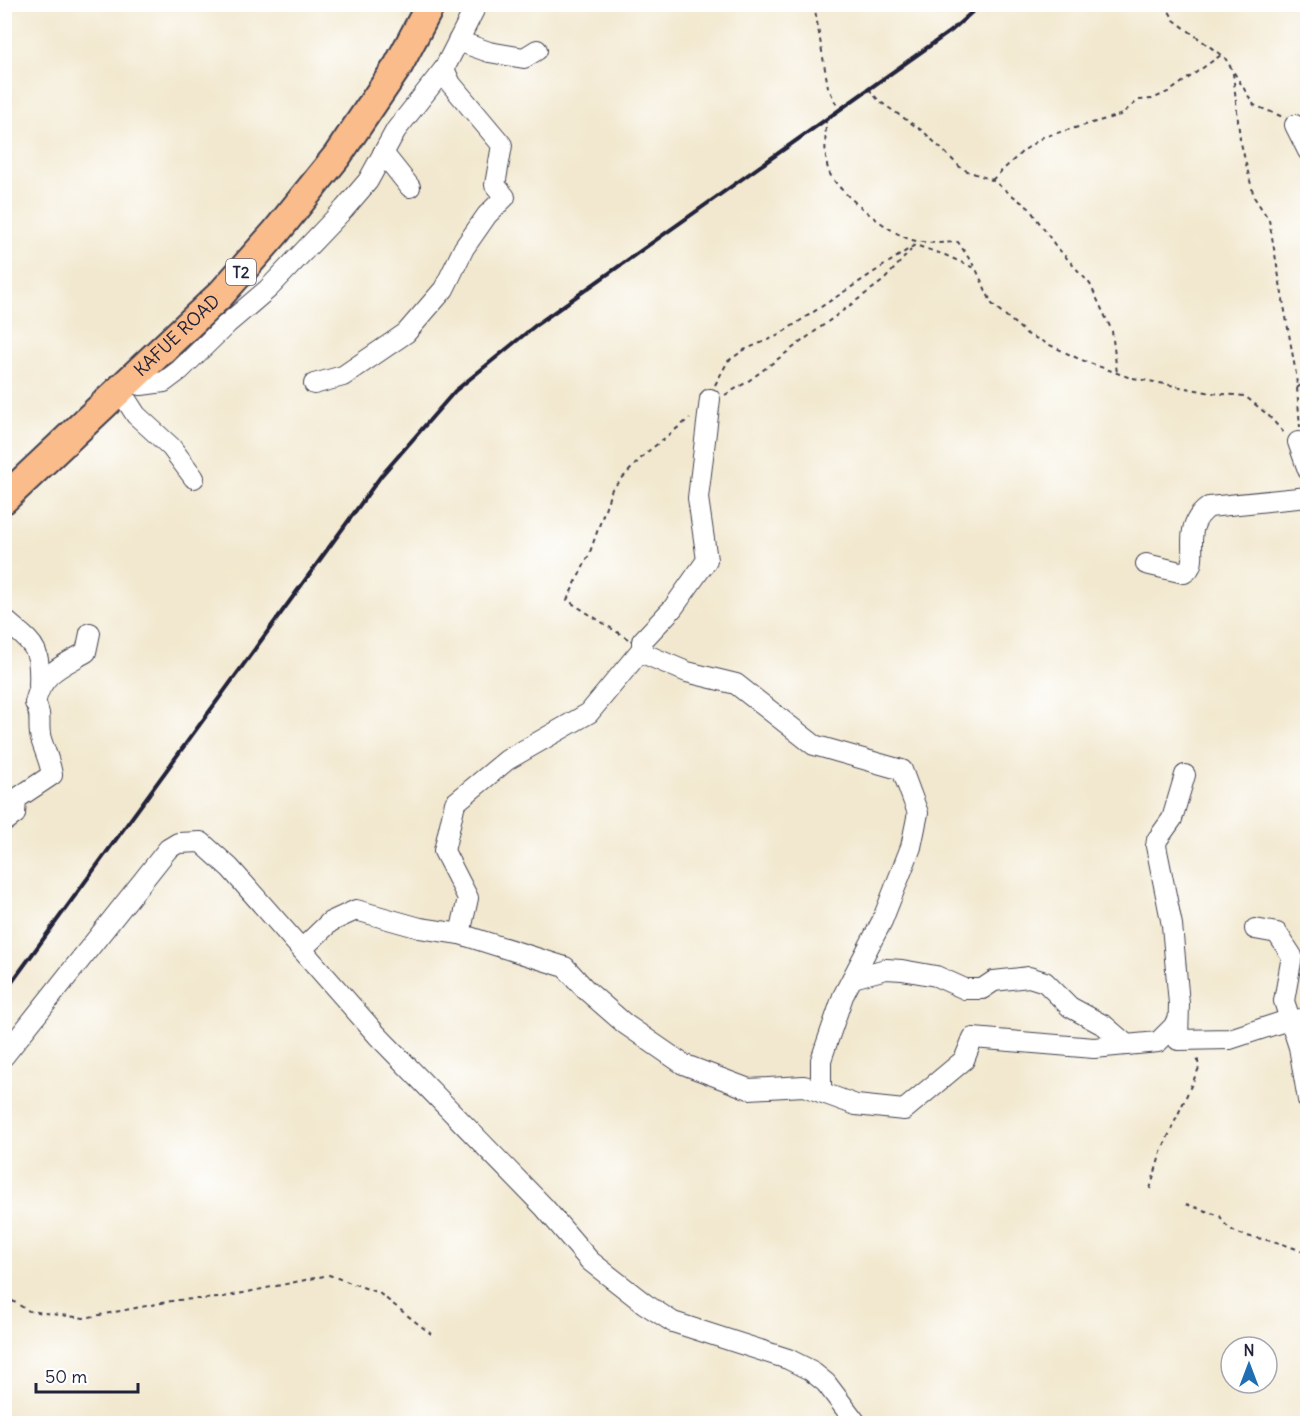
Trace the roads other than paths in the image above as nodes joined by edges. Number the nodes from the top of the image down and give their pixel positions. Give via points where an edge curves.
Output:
1 (431, 4) edge
2 (477, 4) edge
3 (458, 41) junction
4 (537, 50) dead end
5 (444, 69) junction
6 (1295, 125) road end
7 (1308, 151) edge
8 (383, 153) junction
9 (410, 187) dead end
10 (314, 384) dead end
11 (124, 386) junction
12 (710, 399) road end
13 (1298, 442) road end
14 (1308, 470) edge
15 (194, 478) dead end
16 (1308, 496) edge
17 (4, 499) edge
18 (1146, 564) dead end
19 (4, 619) edge
20 (90, 633) dead end
21 (642, 649) junction
22 (39, 686) junction
23 (1185, 775) dead end
24 (4, 822) edge
25 (1255, 928) dead end
26 (460, 934) junction
27 (302, 949) junction
28 (853, 978) junction
29 (1300, 1020) edge
30 (1178, 1022) junction
31 (1127, 1045) junction
32 (4, 1056) edge
33 (821, 1092) junction
34 (1308, 1100) edge
35 (857, 1424) edge

1 - 11 highway, KAFUE ROAD / T2 via 398,66 337,156 221,294
2 - 3 street
3 - 4 street via 524,58
3 - 5 street
5 - 8 street
5 - 10 street via 451,84 502,145 495,185 505,197 486,215 464,248 444,289 406,333 342,376
6 - 7 street
8 - 9 street
8 - 11 street via 368,181 344,209 268,289 180,370 164,382
11 - 15 street via 136,415 171,447
11 - 17 highway, KAFUE ROAD / T2
12 - 21 street via 698,498 707,560 673,608 642,641
13 - 14 street
16 - 18 street via 1209,507 1198,514 1193,524 1188,571
19 - 22 street via 29,639 40,658
20 - 22 street via 86,652 49,674
21 - 26 street via 589,713 507,760 455,803 444,852 468,898
21 - 28 street via 647,655 687,672 736,684 814,745 902,770 918,813 911,847 882,921
22 - 24 street via 35,703 41,712 40,738 50,757 51,775 16,799 15,814
23 - 30 street via 1172,819 1156,846 1172,925
25 - 29 street via 1277,933 1292,956 1284,1001
26 - 27 street via 420,928 356,910 330,922
26 - 33 street via 565,967 625,1024 683,1064 749,1089 804,1086
27 - 32 street via 211,849 201,842 178,843 148,872
27 - 35 street via 377,1035 544,1207 590,1261 673,1322 788,1359 810,1370
28 - 31 street via 886,969 902,970 936,976 965,989 981,989 994,981 1029,977 1045,982 1070,1007 1105,1026
28 - 33 street via 821,1060
29 - 30 street via 1230,1039 1193,1041 1178,1040
29 - 34 street
30 - 31 street via 1158,1042
31 - 33 street via 1094,1048 973,1038 964,1060 904,1110 856,1105

